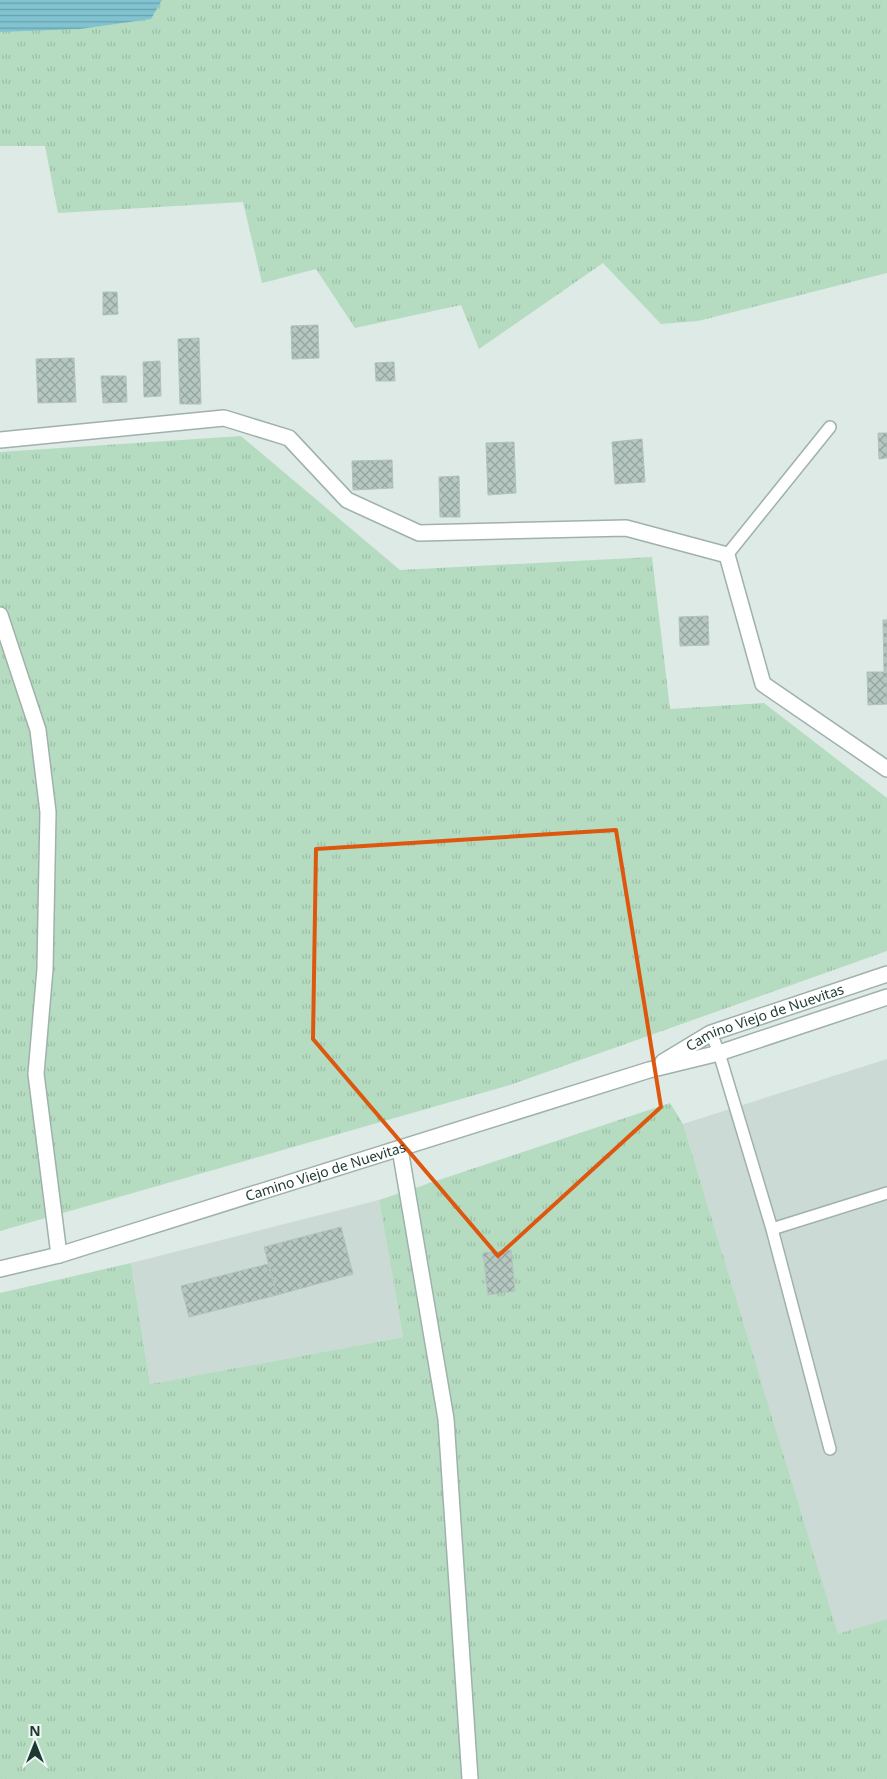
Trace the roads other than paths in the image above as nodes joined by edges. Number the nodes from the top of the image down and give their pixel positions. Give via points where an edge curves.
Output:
1 (830, 427) dead end
2 (0, 440) edge
3 (726, 555) junction
4 (0, 615) edge
5 (887, 769) edge
6 (887, 974) edge
7 (887, 996) edge
8 (711, 1033) junction
9 (719, 1053) junction
10 (649, 1070) junction
11 (400, 1149) junction
12 (887, 1192) edge
13 (772, 1229) junction
14 (59, 1255) junction
15 (0, 1269) edge
16 (830, 1449) dead end
17 (470, 1779) edge

1 - 3 lane
2 - 3 street via 224,418 289,438 347,500 418,533 626,528
3 - 5 street via 763,684
4 - 14 street via 38,730 48,812 45,969 36,1074
6 - 8 street, Camino Viejo de Nuevitas
7 - 9 street, Camino Viejo de Nuevitas
8 - 9 lane
8 - 10 street, Camino Viejo de Nuevitas
9 - 10 street, Camino Viejo de Nuevitas
9 - 13 lane
10 - 11 street, Camino Viejo de Nuevitas
11 - 14 street, Camino Viejo de Nuevitas
11 - 17 street via 446,1418
12 - 13 lane
13 - 16 lane
14 - 15 street, Camino Viejo de Nuevitas

